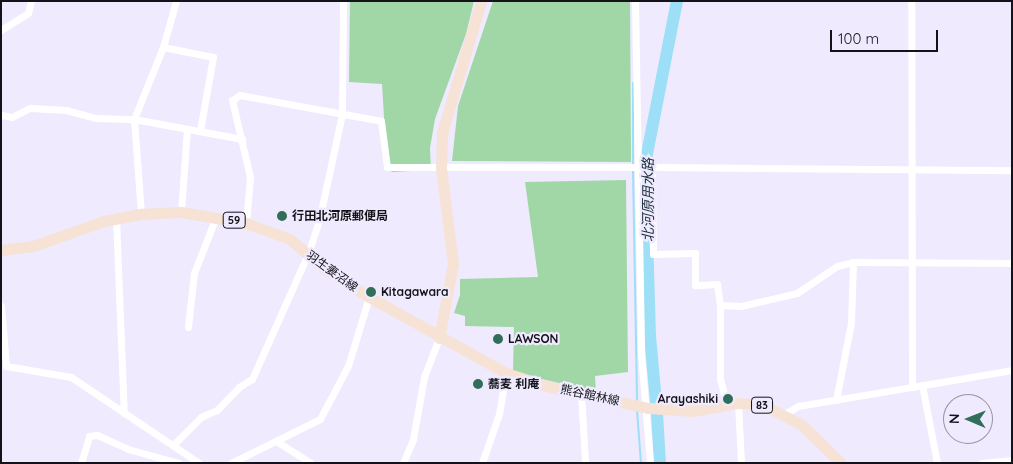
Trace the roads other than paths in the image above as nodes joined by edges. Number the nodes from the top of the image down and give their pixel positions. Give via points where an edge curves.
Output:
1 (31, 1) edge
2 (176, 1) edge
3 (343, 1) edge
4 (481, 1) edge
5 (635, 1) edge
6 (911, 1) edge
7 (1, 30) edge
8 (163, 47) junction
9 (342, 114) junction
10 (1, 115) edge
11 (134, 119) junction
12 (187, 129) junction
13 (200, 131) junction
14 (242, 139) junction
15 (636, 167) junction
16 (441, 168) junction
17 (912, 170) junction
18 (1012, 170) edge
19 (181, 212) junction
20 (141, 214) junction
21 (216, 217) junction
22 (116, 218) junction
23 (246, 223) junction
24 (1, 250) edge
25 (308, 254) junction
26 (853, 262) junction
27 (910, 263) junction
28 (1012, 263) edge
29 (369, 298) junction
30 (720, 305) junction
31 (1, 306) edge
32 (188, 327) dead end
33 (439, 338) junction
34 (1012, 370) edge
35 (506, 373) junction
36 (922, 385) junction
37 (912, 387) junction
38 (581, 393) junction
39 (836, 400) junction
40 (732, 404) junction
41 (648, 408) junction
42 (124, 413) junction
43 (786, 413) junction
44 (276, 440) junction
45 (173, 445) junction
46 (1012, 460) edge
47 (81, 463) edge
48 (178, 463) edge
49 (199, 463) edge
50 (232, 463) edge
51 (311, 463) edge
52 (404, 463) edge
53 (482, 463) edge
54 (585, 463) edge
55 (650, 463) edge
56 (741, 463) edge
57 (841, 463) edge
58 (937, 463) edge
59 (982, 463) edge

1 - 7 street via 28,13
2 - 8 street
3 - 9 street
4 - 16 main road via 445,115
5 - 15 street
6 - 17 street
8 - 11 street
8 - 13 street via 213,57
9 - 14 street via 240,95 232,100
9 - 16 street via 381,121 387,167
9 - 25 street via 320,216
10 - 11 street via 12,116 30,108 66,110 96,118
11 - 12 street
11 - 20 street
12 - 13 street
12 - 19 street
13 - 14 street
14 - 23 street via 250,177
15 - 16 street
15 - 41 street via 641,353
16 - 33 main road via 452,264
17 - 18 street
17 - 27 street
17 - 30 street via 652,167 654,254 695,253 695,285 717,284
19 - 20 main road, 羽生妻沼線 / 59
19 - 21 main road, 羽生妻沼線 / 59
20 - 22 main road, 羽生妻沼線 / 59
21 - 23 main road, 羽生妻沼線 / 59
21 - 32 street via 194,274
22 - 24 main road, 羽生妻沼線 / 59 via 33,246
22 - 42 street
23 - 25 main road, 羽生妻沼線 / 59 via 281,234
25 - 29 main road, 羽生妻沼線 / 59
25 - 45 street via 252,379 239,387 217,410 201,417
26 - 27 street
26 - 30 street via 837,266 797,293 741,306
26 - 39 street via 850,323
27 - 28 street
27 - 37 street
29 - 33 main road, 羽生妻沼線 / 59
29 - 44 street via 348,366 320,419
30 - 40 street via 720,379
31 - 42 street via 6,366 71,377
33 - 35 main road, 熊谷館林線 / 83
33 - 52 street via 424,377 413,439
34 - 36 street
35 - 38 main road, 熊谷館林線 / 83
35 - 53 street via 499,414
36 - 37 street
36 - 58 street
37 - 39 street
38 - 41 main road, 熊谷館林線 / 83
38 - 54 street
39 - 43 street via 798,406
40 - 41 main road, 熊谷館林線 / 83 via 693,411
40 - 43 main road, 83 via 764,405
40 - 56 street
41 - 55 street
42 - 45 street
43 - 57 main road, 83
44 - 50 street
44 - 51 street
45 - 49 street
46 - 59 street
47 - 48 street via 89,436 96,435 128,449

